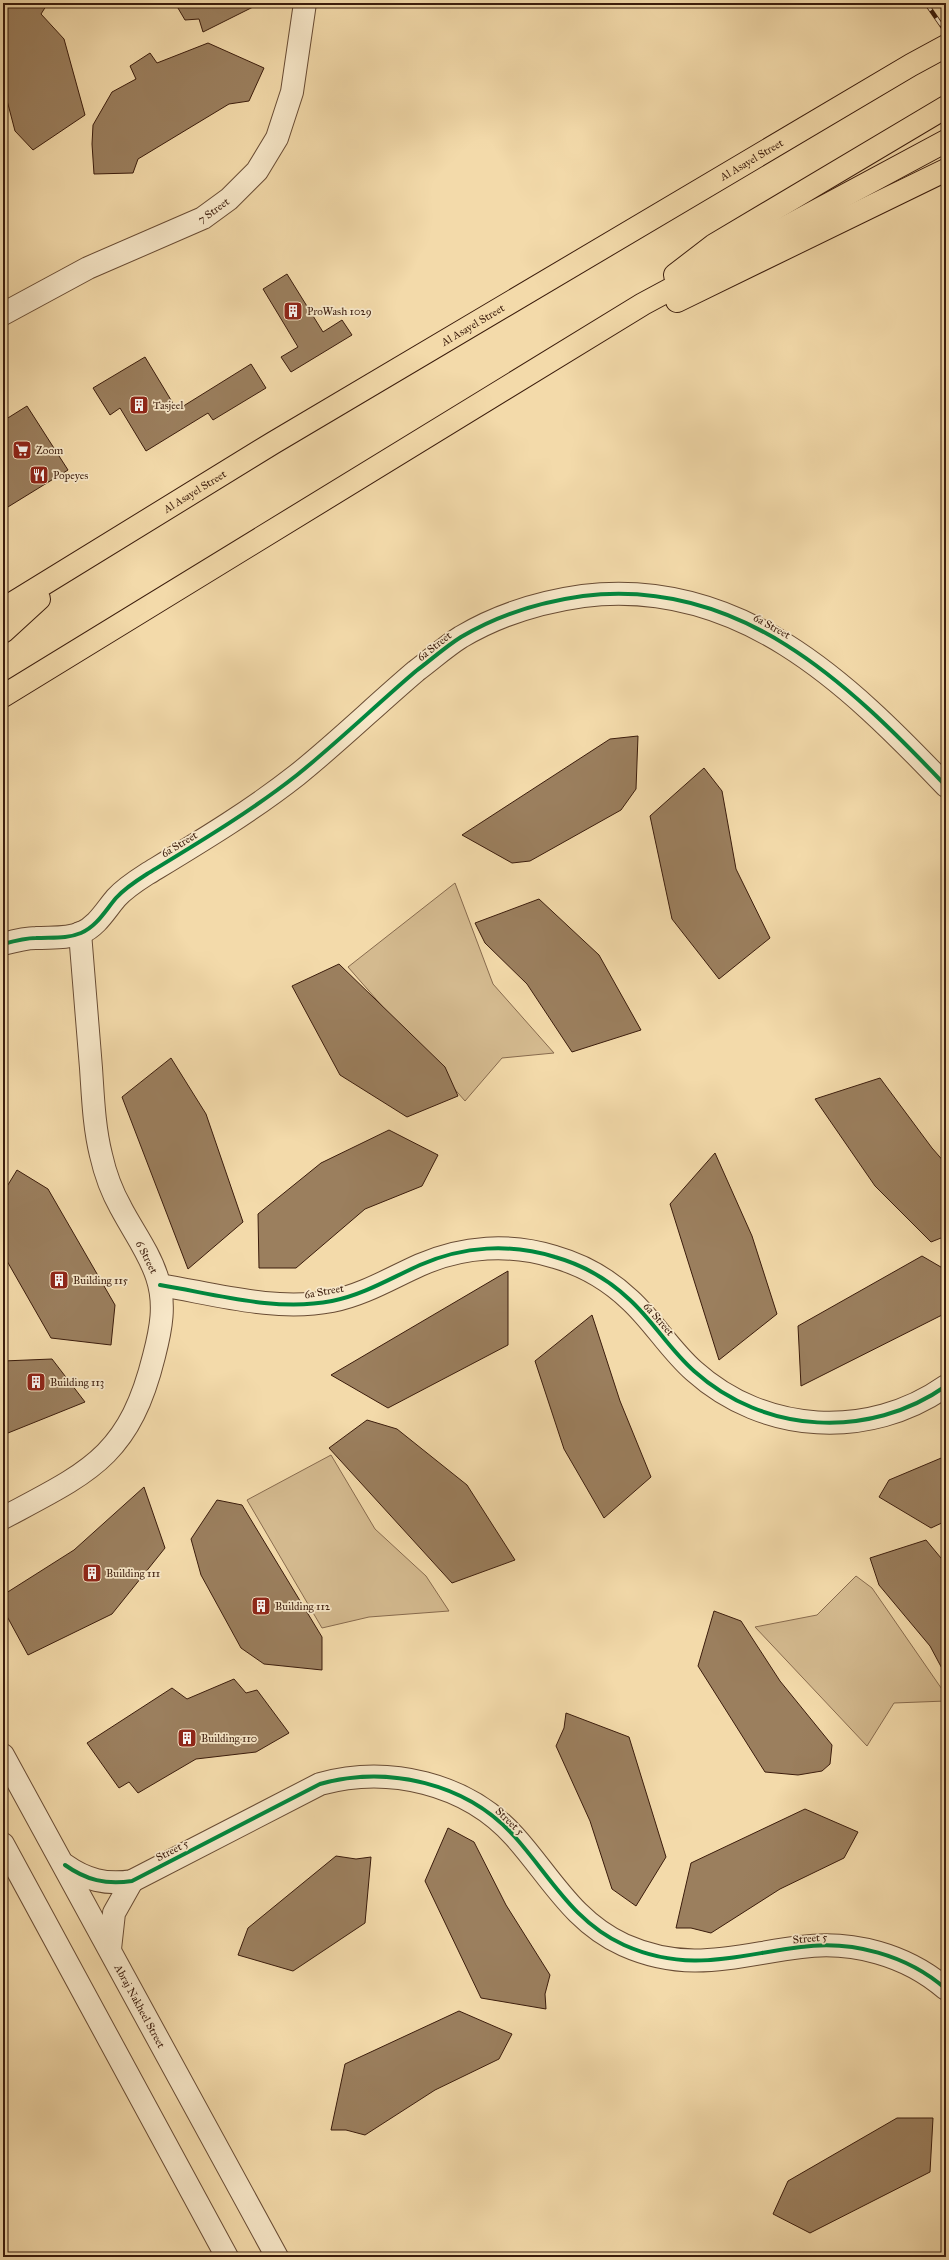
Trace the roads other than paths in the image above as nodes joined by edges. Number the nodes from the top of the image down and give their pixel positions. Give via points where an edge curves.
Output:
1 (305, 3) edge
2 (946, 35) edge
3 (946, 46) edge
4 (911, 65) junction
5 (946, 107) edge
6 (946, 141) edge
7 (946, 170) edge
8 (643, 304) junction
9 (3, 314) edge
10 (594, 333) junction
11 (74, 565) junction
12 (3, 609) edge
13 (3, 632) edge
14 (3, 696) edge
15 (946, 786) edge
16 (80, 933) junction
17 (3, 944) edge
18 (160, 1285) junction
19 (946, 1386) edge
20 (3, 1518) edge
21 (3, 1755) edge
22 (3, 1844) edge
23 (64, 1865) junction
24 (132, 1881) junction
25 (110, 1949) junction
26 (946, 1989) edge
27 (227, 2257) edge
28 (277, 2257) edge

1 - 9 street, 7 Street via 292,92 277,138 257,171 229,199 203,218 88,268
2 - 4 main road
3 - 4 main road, Al Asayel Street
4 - 11 main road, Al Asayel Street via 273,443
5 - 8 main road via 714,246
6 - 8 main road
7 - 10 main road via 691,295
8 - 10 main road
10 - 14 main road
11 - 12 main road, Al Asayel Street
11 - 13 main road
15 - 16 street, 6a Street via 891,730 829,675 801,653 738,618 697,604 632,594 596,594 560,599 498,618 460,638 404,682 298,774 241,816 130,885 93,926
16 - 17 street, 6a Street via 67,937 21,939
16 - 18 street, 6 Street via 93,1104 100,1154 120,1207 153,1265
18 - 19 street, 6a Street via 298,1305 351,1296 423,1264 456,1253 487,1248 511,1248 535,1252 577,1265 614,1287 631,1301 695,1372 726,1395 761,1411 803,1422 822,1424 859,1421 905,1409
18 - 20 street, 6 Street via 162,1326 144,1394 125,1431 108,1452 89,1469
21 - 23 street, Abraj Nakheel Street
22 - 27 street
23 - 24 street, Street 5 via 96,1881
23 - 25 street, Abraj Nakheel Street
24 - 25 street via 114,1913
24 - 26 street, Street 5 via 320,1784 354,1777 395,1777 455,1793 490,1814 516,1838 565,1901 582,1918 623,1945 646,1954 704,1962 801,1947 855,1947 901,1961 923,1972
25 - 28 street, Abraj Nakheel Street

